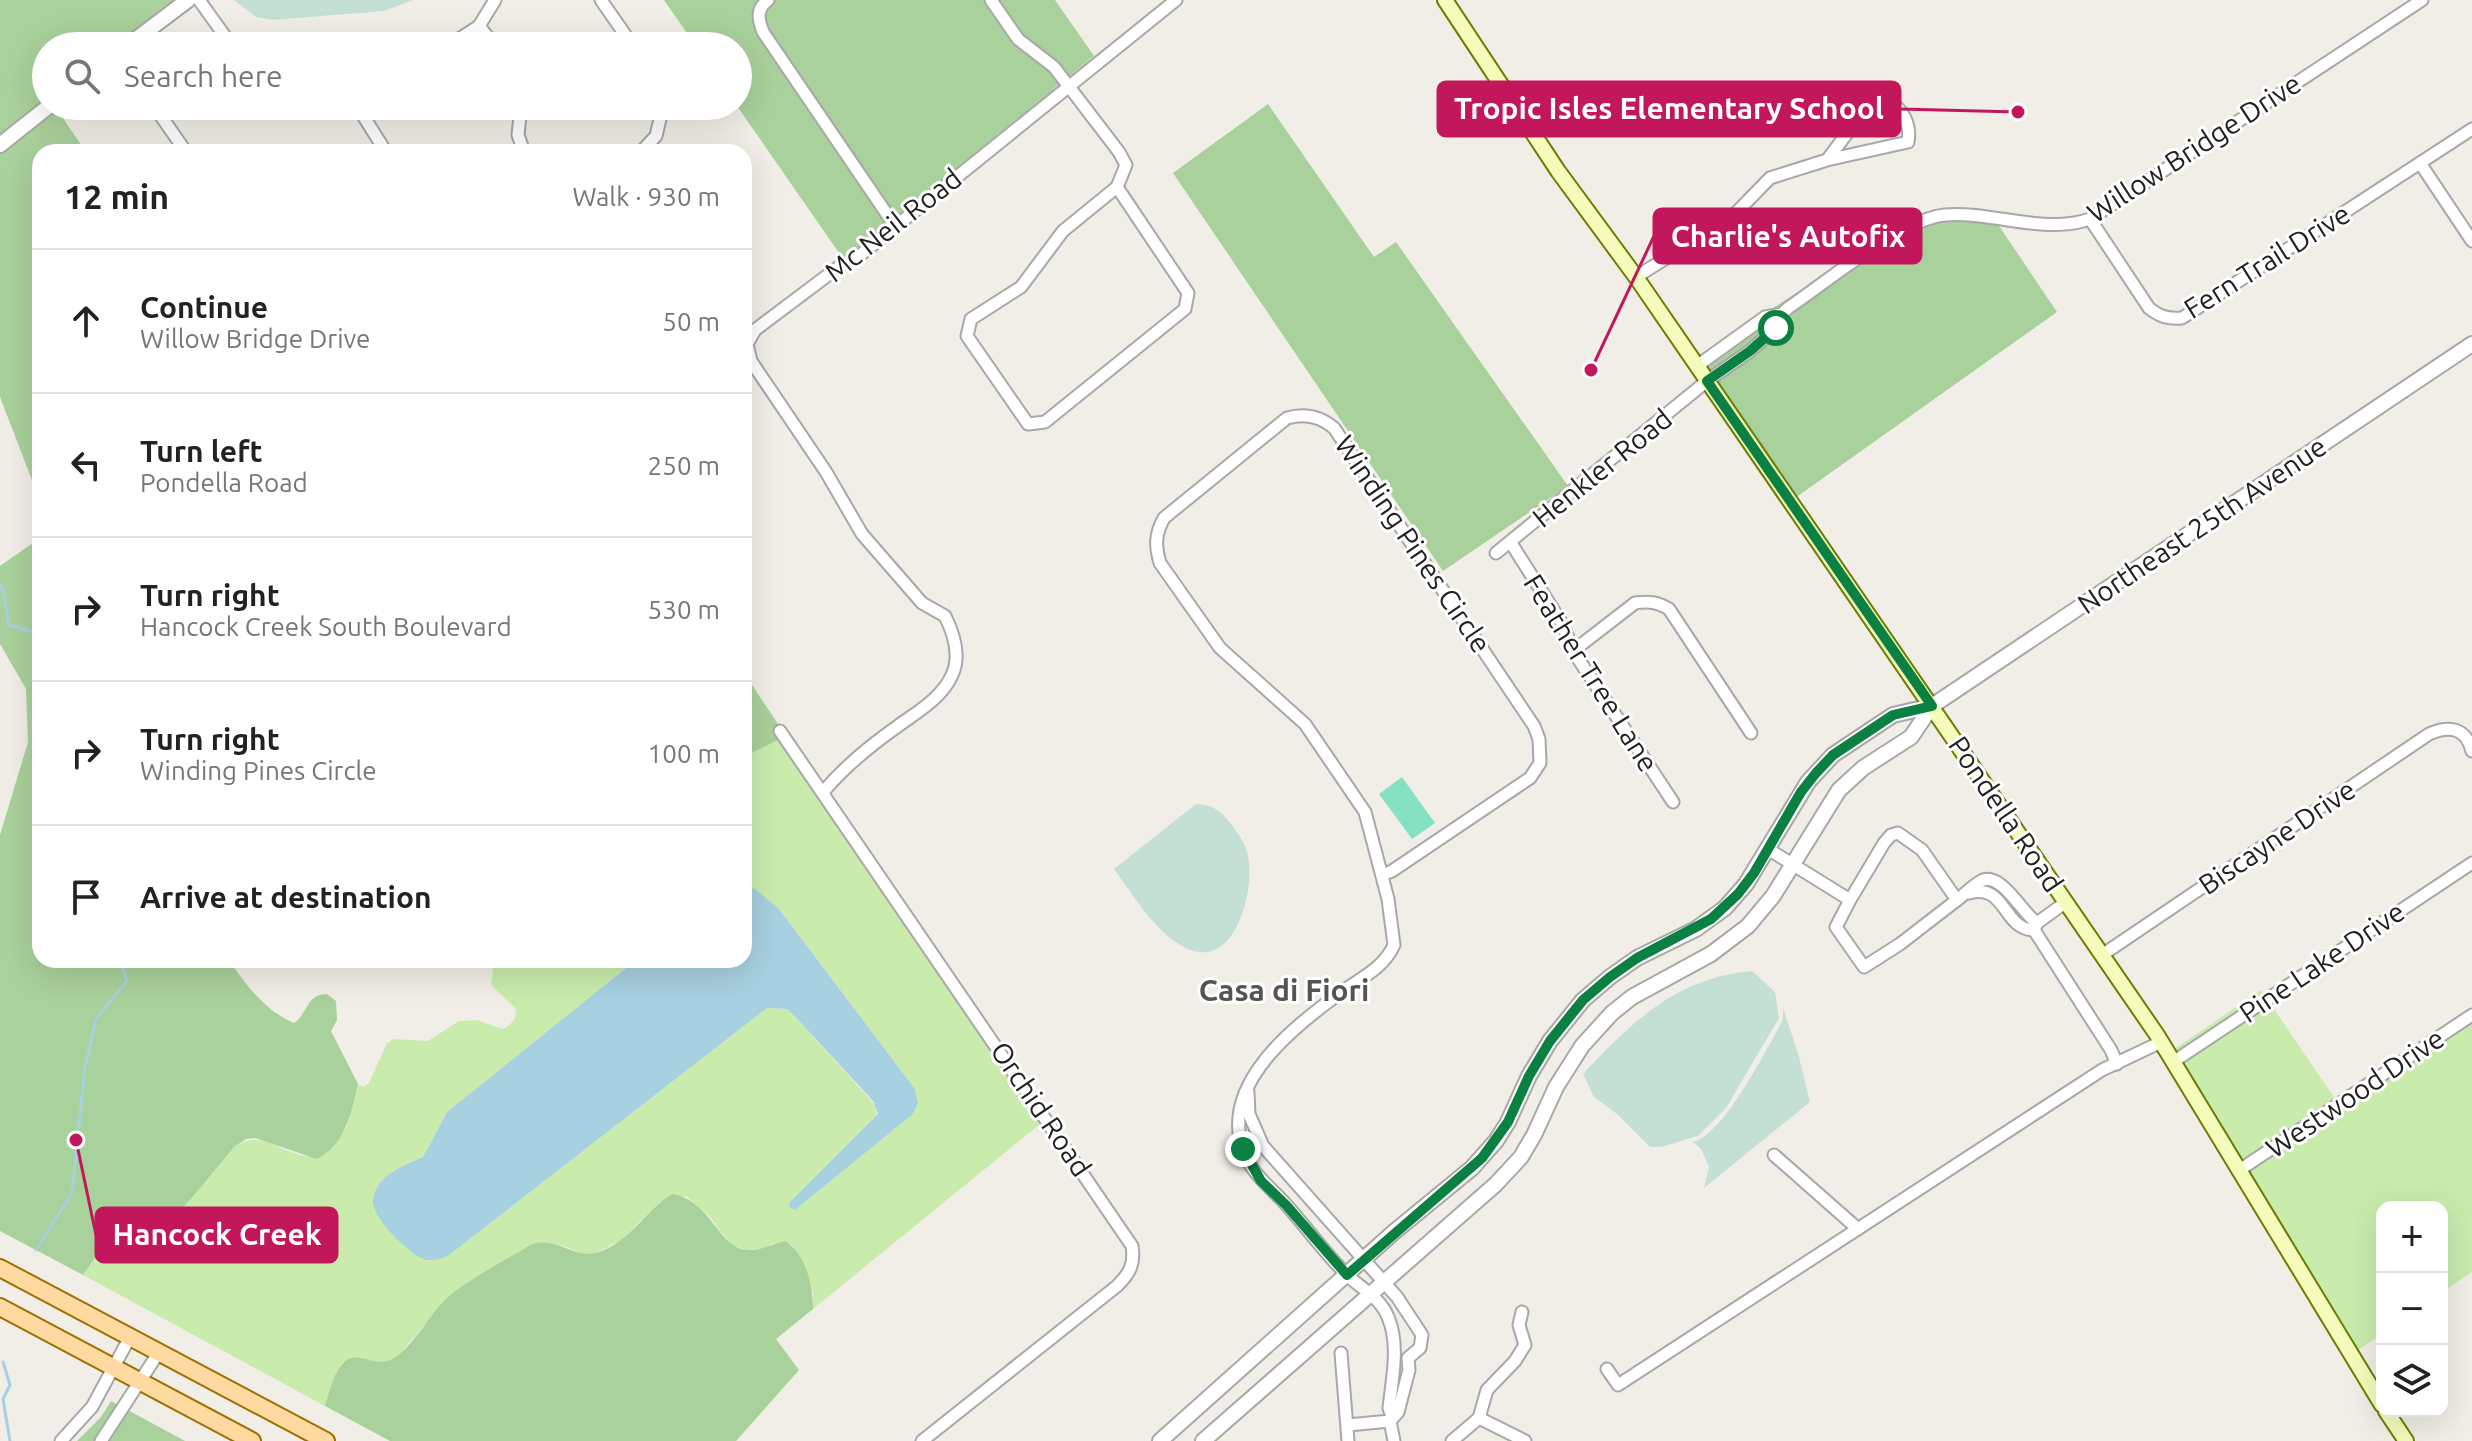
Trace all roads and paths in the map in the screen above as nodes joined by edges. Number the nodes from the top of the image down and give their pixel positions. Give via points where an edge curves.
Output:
1 (188, 0) edge
2 (199, 0) edge
3 (495, 0) edge
4 (601, 0) edge
5 (768, 0) edge
6 (991, 0) edge
7 (1176, 0) edge
8 (1445, 0) edge
9 (2422, 0) edge
10 (479, 26) junction
11 (146, 32) edge
12 (222, 32) edge
13 (470, 32) edge
14 (484, 32) edge
15 (623, 32) edge
16 (1069, 85) junction
17 (32, 120) edge
18 (164, 120) edge
19 (366, 120) edge
20 (520, 120) edge
21 (660, 120) edge
22 (2472, 129) edge
23 (180, 144) edge
24 (381, 144) edge
25 (521, 144) edge
26 (648, 144) edge
27 (0, 145) edge
28 (1827, 160) junction
29 (2420, 163) junction
30 (1117, 187) junction
31 (2090, 219) junction
32 (895, 226) junction
33 (2472, 241) edge
34 (1636, 277) junction
35 (1782, 314) junction
36 (752, 335) edge
37 (2472, 344) edge
38 (752, 363) edge
39 (1697, 366) junction
40 (1707, 381) junction
41 (1511, 543) junction
42 (1496, 553) dead end
43 (1573, 651) junction
44 (1932, 706) junction
45 (780, 731) dead end
46 (1751, 733) dead end
47 (2472, 751) edge
48 (824, 791) junction
49 (1673, 802) dead end
50 (1768, 849) junction
51 (2472, 863) edge
52 (1793, 865) junction
53 (1382, 875) junction
54 (1961, 897) junction
55 (1850, 900) junction
56 (2066, 902) junction
57 (2036, 926) junction
58 (2102, 955) junction
59 (2472, 1015) edge
60 (2161, 1042) junction
61 (2173, 1062) junction
62 (2117, 1064) junction
63 (1252, 1080) junction
64 (1774, 1155) dead end
65 (1478, 1162) junction
66 (2238, 1171) junction
67 (1496, 1184) junction
68 (1858, 1229) junction
69 (1363, 1260) junction
70 (0, 1268) edge
71 (1347, 1275) junction
72 (1377, 1289) junction
73 (0, 1307) edge
74 (1522, 1312) dead end
75 (130, 1337) junction
76 (159, 1352) junction
77 (1341, 1353) dead end
78 (114, 1369) junction
79 (1607, 1369) dead end
80 (141, 1382) junction
81 (2376, 1395) edge
82 (2390, 1417) edge
83 (1479, 1418) junction
84 (1391, 1419) junction
85 (1348, 1425) junction
86 (61, 1441) edge
87 (101, 1441) edge
88 (252, 1441) edge
89 (326, 1441) edge
90 (922, 1441) edge
91 (1160, 1441) edge
92 (1203, 1441) edge
93 (1348, 1441) edge
94 (1394, 1441) edge
95 (1452, 1441) edge
96 (1525, 1441) edge
97 (2406, 1441) edge

1 - 11 street
2 - 12 street
3 - 10 street
4 - 15 street
5 - 32 street via 759,12 763,32
6 - 16 street via 1018,39 1047,59
7 - 16 street, Mc Neil Road
8 - 34 main road, Pondella Road via 1558,171
9 - 31 street, Willow Bridge Drive
10 - 13 street
10 - 14 street
16 - 30 street via 1126,165
16 - 32 street, Mc Neil Road
17 - 27 street
18 - 23 street
19 - 24 street
20 - 25 street
21 - 26 street
22 - 29 street, Fern Trail Drive
28 - 28 street via 1908,142 1905,117 1889,99 1876,95
28 - 34 street via 1770,178 1733,216
29 - 31 street, Fern Trail Drive via 2182,318 2159,316 2149,308
29 - 33 street
30 - 30 street via 1063,231 1021,287 971,319 967,336 1028,424 1045,422 1185,309 1188,293
31 - 35 street, Willow Bridge Drive via 2065,224 1956,215 1929,218 1905,228
32 - 36 street, Mc Neil Road
34 - 39 main road, Pondella Road
35 - 39 street, Willow Bridge Drive via 1765,317
35 - 40 street, Willow Bridge Drive via 1776,328
37 - 44 street, Northeast 25th Avenue
38 - 48 street, Mc Neil Road via 854,523 922,603 945,616 951,628 956,659 943,689 855,758
39 - 40 main road, Pondella Road
40 - 41 street, Henkler Road
40 - 44 main road, Pondella Road
41 - 42 street, Henkler Road
41 - 43 street, Feather Tree Lane via 1563,625
43 - 46 street via 1635,603 1659,603 1669,609
43 - 49 street, Feather Tree Lane
44 - 50 street via 1893,715 1833,755 1808,782
44 - 52 street via 1911,737 1839,790
44 - 56 main road, Pondella Road
45 - 48 street, Orchid Road
47 - 58 street, Biscayne Drive via 2467,736 2457,729 2440,729
48 - 90 street, Orchid Road via 1125,1233 1135,1261 1117,1286
50 - 52 street
50 - 65 street via 1725,908 1637,958 1583,1000 1550,1041 1508,1122
51 - 61 street, Pine Lake Drive
52 - 55 street
52 - 67 street via 1748,926 1612,1013 1574,1058 1521,1157
53 - 53 street, Winding Pines Circle via 1365,812 1313,734 1211,638 1156,550 1158,527 1171,512 1297,415 1325,420 1334,428 1509,686 1539,739 1540,763 1530,778
53 - 63 street, Winding Pines Circle via 1394,945 1390,955 1300,1026
54 - 55 street via 1922,850 1898,833 1884,843
54 - 55 street via 1864,967 1836,927
54 - 57 street via 1979,882 1995,880
56 - 57 street
56 - 58 main road, Pondella Road
57 - 62 street
58 - 60 main road, Pondella Road
59 - 66 street, Westwood Drive
60 - 61 main road, Pondella Road
60 - 62 street
61 - 66 main road, Pondella Road
62 - 68 street
63 - 69 street via 1249,1114 1263,1146
63 - 71 street, Winding Pines Circle via 1239,1108 1247,1160
64 - 68 street
65 - 67 street
65 - 69 street
66 - 81 main road, Pondella Road
67 - 72 street
68 - 79 street via 1618,1385
69 - 71 street
69 - 72 street
70 - 75 main road
71 - 72 street, Winding Pines Circle
71 - 91 street
72 - 84 street via 1394,1350
72 - 84 street via 1397,1297 1422,1335 1420,1348 1408,1358 1398,1412
72 - 92 street
73 - 78 main road
74 - 83 street via 1519,1325 1525,1345 1489,1386
75 - 76 main road
75 - 78 street
76 - 80 street
76 - 89 main road
77 - 85 street
78 - 80 main road
78 - 86 street via 86,1417
80 - 87 street
80 - 88 main road
82 - 97 main road
83 - 95 street
83 - 96 street
84 - 85 street
84 - 94 street
85 - 93 street

